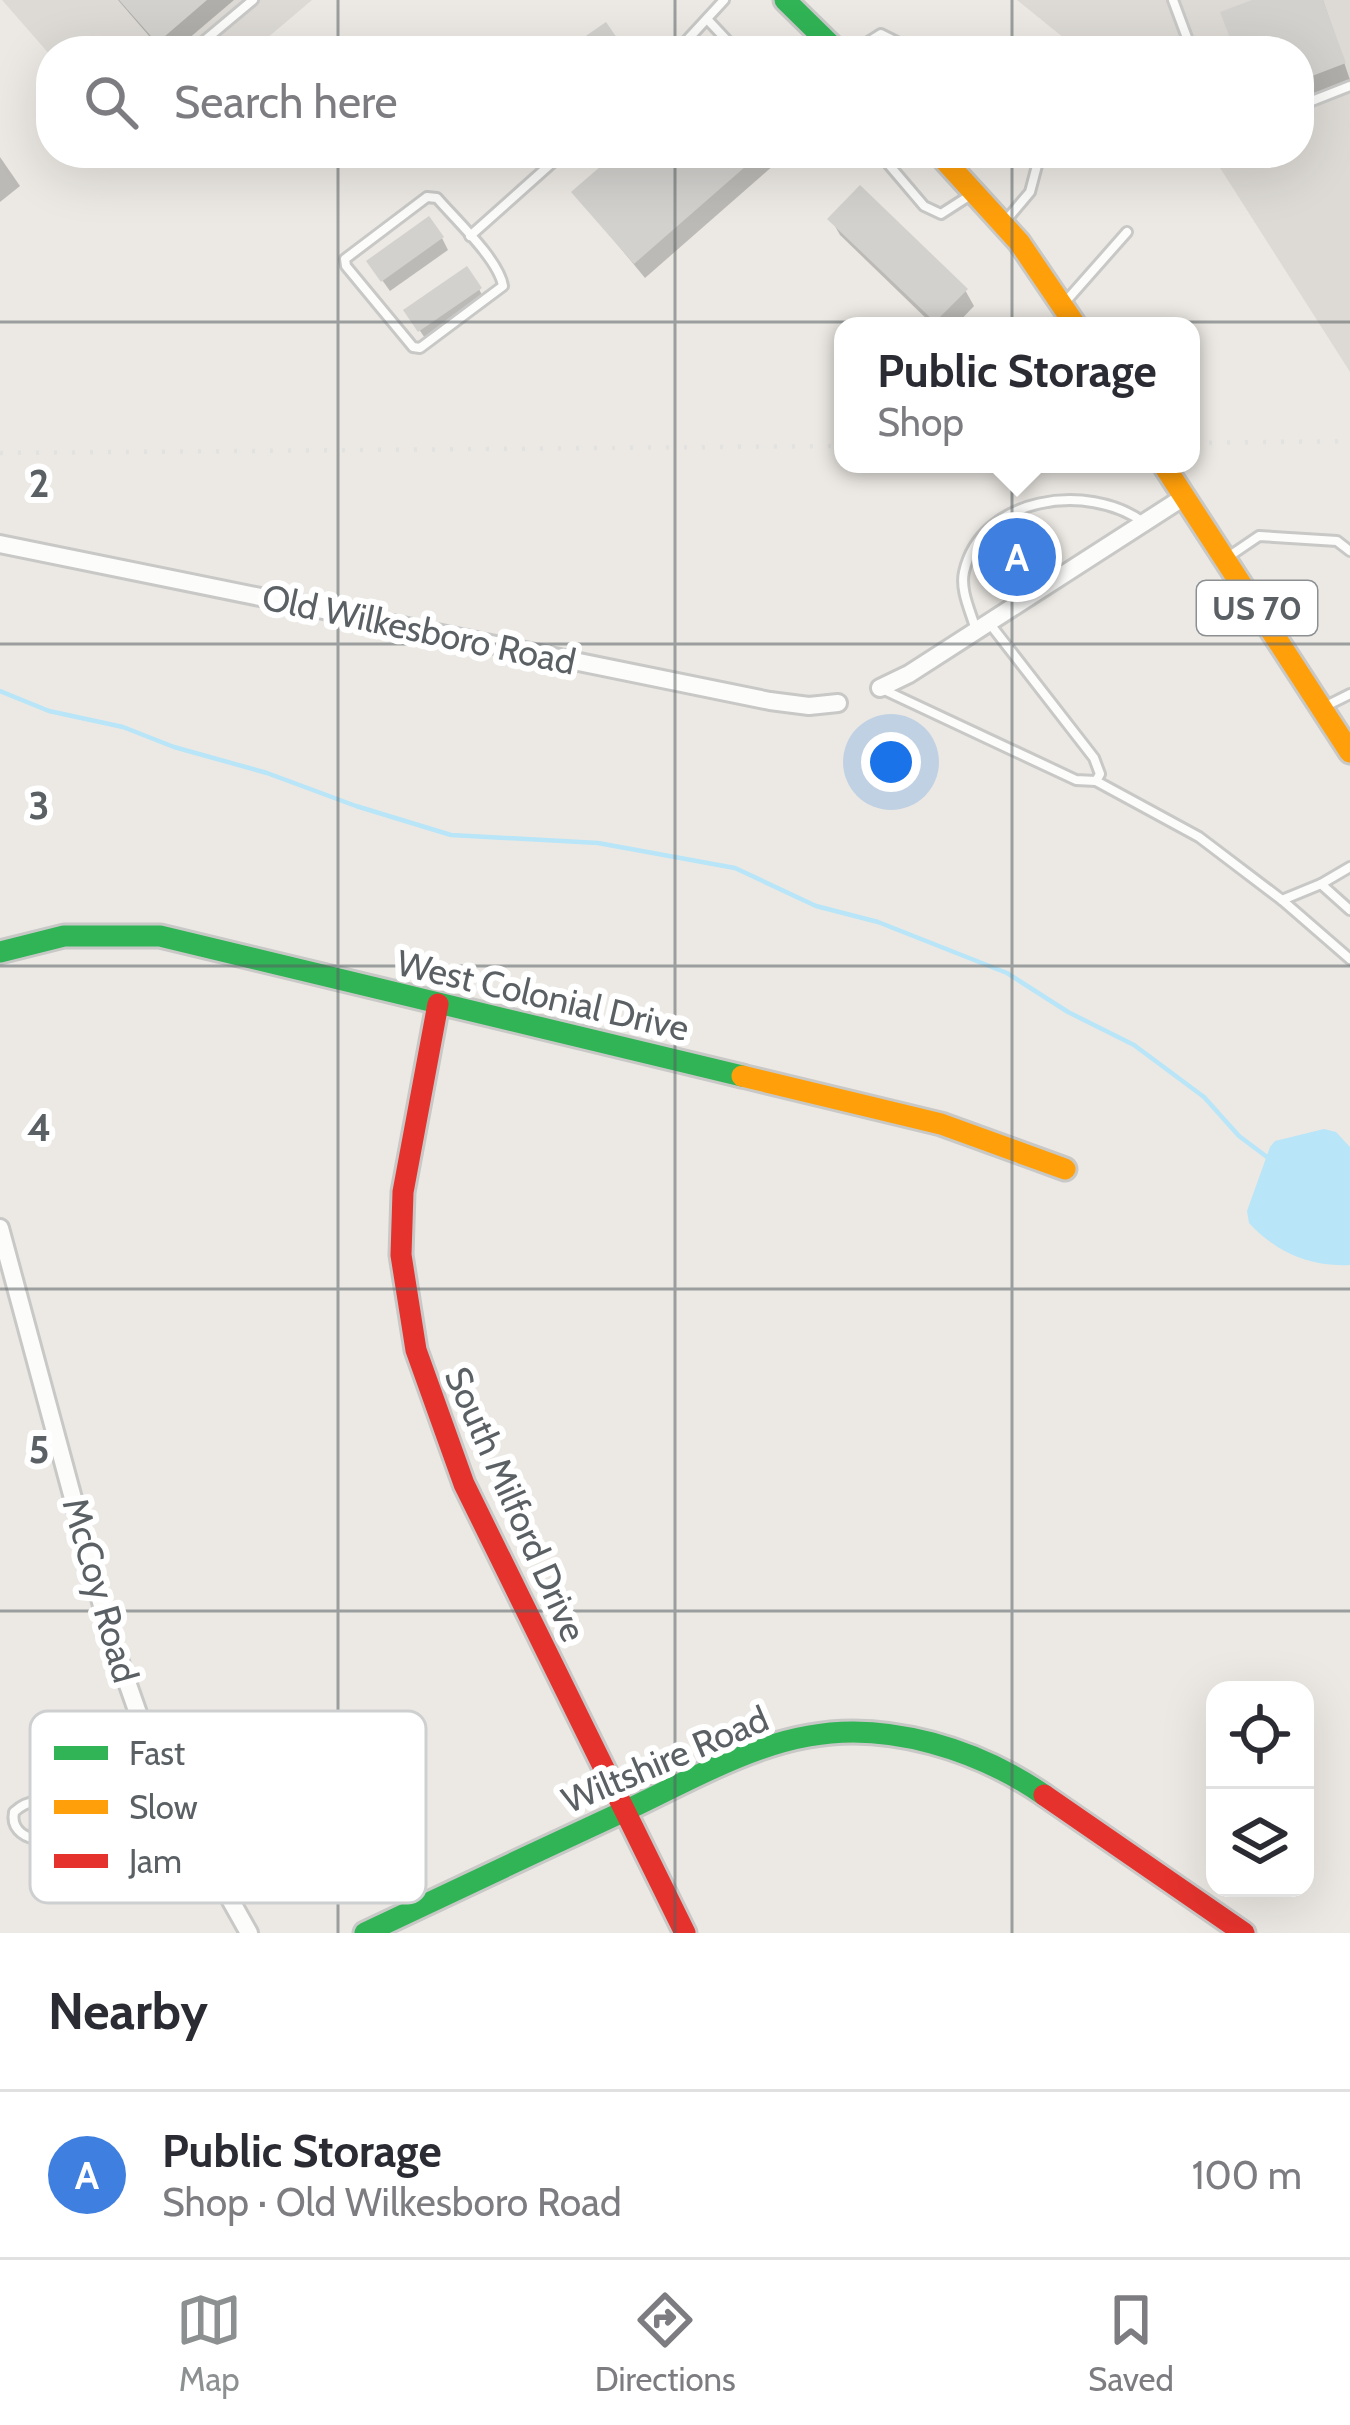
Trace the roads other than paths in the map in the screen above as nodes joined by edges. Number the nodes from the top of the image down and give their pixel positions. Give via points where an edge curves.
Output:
1 (253, 0) edge
2 (724, 0) edge
3 (785, 0) edge
4 (1173, 0) edge
5 (707, 19) junction
6 (210, 36) edge
7 (691, 36) edge
8 (723, 36) edge
9 (822, 36) edge
10 (1186, 36) edge
11 (1350, 86) edge
12 (1314, 100) edge
13 (546, 168) edge
14 (892, 168) edge
15 (952, 168) edge
16 (1036, 168) edge
17 (975, 192) junction
18 (1003, 224) junction
19 (1127, 232) dead end
20 (470, 236) junction
21 (1062, 306) junction
22 (1070, 317) edge
23 (1169, 473) edge
24 (1184, 497) junction
25 (1144, 523) junction
26 (0, 544) edge
27 (1350, 551) edge
28 (1225, 559) junction
29 (982, 627) junction
30 (880, 688) joint
31 (1350, 694) edge
32 (838, 703) dead end
33 (1322, 708) junction
34 (1350, 752) edge
35 (1096, 781) junction
36 (1350, 867) edge
37 (1321, 884) junction
38 (1282, 900) junction
39 (1350, 910) edge
40 (0, 952) edge
41 (1350, 959) edge
42 (438, 1004) junction
43 (1065, 1169) dead end
44 (0, 1228) edge
45 (137, 1711) edge
46 (30, 1802) edge
47 (622, 1809) junction
48 (30, 1838) edge
49 (232, 1903) edge
50 (249, 1933) edge
51 (365, 1933) edge
52 (685, 1933) edge
53 (1244, 1933) edge

1 - 6 lane
2 - 5 lane
3 - 9 main road
4 - 10 lane
5 - 7 lane
5 - 8 lane
11 - 12 lane
13 - 20 lane
14 - 17 lane via 941,214
15 - 17 main road
16 - 18 lane via 1030,192
17 - 18 main road
18 - 21 main road
19 - 21 lane
20 - 20 lane via 503,286 421,348 346,266 427,197 436,197
21 - 22 main road
23 - 24 main road, US 70
24 - 25 street
24 - 28 main road, US 70
25 - 29 street
25 - 29 lane via 1107,503 1062,501 1022,508 991,526 963,579
26 - 32 street, Old Wilkesboro Road via 770,701
27 - 28 lane via 1337,541 1259,536
28 - 33 main road, US 70
29 - 30 street
29 - 35 lane via 1094,758
30 - 35 lane via 1076,780
31 - 33 lane
33 - 34 main road, US 70
35 - 38 lane via 1199,837
36 - 37 lane
37 - 38 lane
37 - 39 lane
38 - 41 lane
40 - 42 main road, West Colonial Drive via 64,936 160,936
42 - 43 main road, West Colonial Drive via 941,1124
42 - 47 main road, South Milford Drive via 401,1180 401,1255 417,1361 431,1411
44 - 45 street, McCoy Road
46 - 48 lane via 12,1821
47 - 51 main road, Wiltshire Road
47 - 52 main road, South Milford Drive
47 - 53 main road, Wiltshire Road via 736,1757 811,1735 895,1734 979,1760 1036,1790
49 - 50 street, McCoy Road

